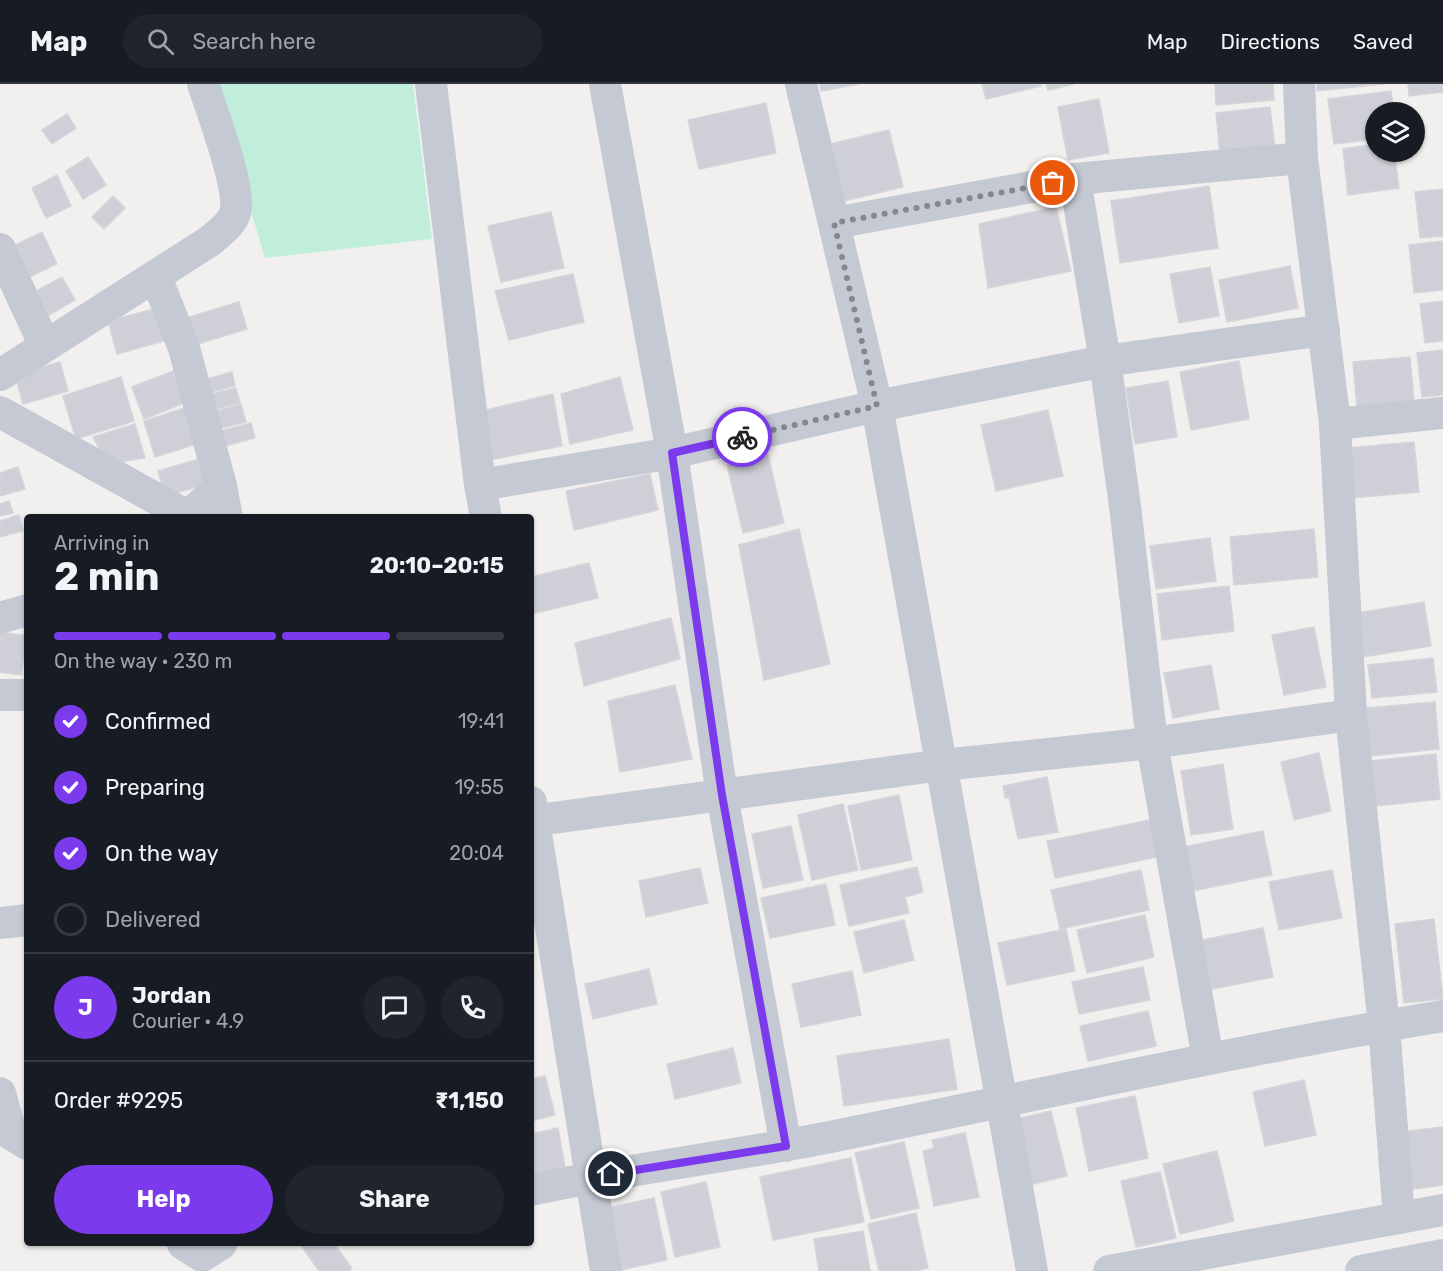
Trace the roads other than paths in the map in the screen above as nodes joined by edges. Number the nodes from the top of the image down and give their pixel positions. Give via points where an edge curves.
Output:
1 (203, 84) edge
2 (431, 84) edge
3 (605, 84) edge
4 (801, 84) edge
5 (1299, 84) edge
6 (1302, 158) junction
7 (1075, 178) junction
8 (834, 223) junction
9 (0, 249) edge
10 (156, 277) junction
11 (1324, 330) junction
12 (45, 346) junction
13 (1106, 361) junction
14 (0, 375) edge
15 (877, 406) junction
16 (0, 412) edge
17 (1443, 413) edge
18 (1335, 424) junction
19 (672, 453) junction
20 (480, 485) junction
21 (221, 486) junction
22 (183, 514) edge
23 (191, 514) edge
24 (226, 514) edge
25 (485, 514) edge
26 (24, 611) edge
27 (0, 618) edge
28 (0, 695) edge
29 (24, 695) edge
30 (1351, 715) junction
31 (1152, 743) junction
32 (942, 765) junction
33 (722, 795) junction
34 (534, 814) edge
35 (534, 827) edge
36 (24, 920) edge
37 (0, 923) edge
38 (1443, 1016) edge
39 (1384, 1026) junction
40 (1208, 1059) junction
41 (0, 1093) edge
42 (1003, 1102) junction
43 (24, 1142) edge
44 (786, 1146) junction
45 (590, 1177) junction
46 (534, 1189) edge
47 (1443, 1210) edge
48 (1399, 1218) junction
49 (186, 1246) edge
50 (218, 1246) edge
51 (1413, 1264) edge
52 (606, 1271) edge
53 (1032, 1271) edge
54 (1109, 1271) edge
55 (1361, 1271) edge

1 - 10 street via 234,185 235,214 210,241
2 - 20 street
3 - 19 street
4 - 8 street
5 - 6 street
6 - 7 street
6 - 11 street
7 - 8 street
7 - 13 street
8 - 15 street
9 - 12 street
10 - 12 street
10 - 21 street via 184,348
11 - 13 street
11 - 18 street
12 - 14 street
13 - 15 street
13 - 31 street
15 - 19 street
15 - 32 street
16 - 22 street
17 - 18 street
18 - 30 street
19 - 20 street
19 - 33 street
20 - 25 street
21 - 23 street
21 - 24 street
26 - 27 street
28 - 29 street
30 - 31 street
30 - 39 street
31 - 32 street
31 - 40 street
32 - 33 street
32 - 42 street
33 - 34 street
33 - 44 street
35 - 45 street
36 - 37 street
38 - 39 street
39 - 40 street
39 - 48 street
40 - 42 street
41 - 43 street via 11,1134
42 - 44 street
42 - 53 street
44 - 45 street
45 - 46 street
45 - 52 street
47 - 48 street
48 - 54 street
49 - 50 street via 202,1256
51 - 55 street

